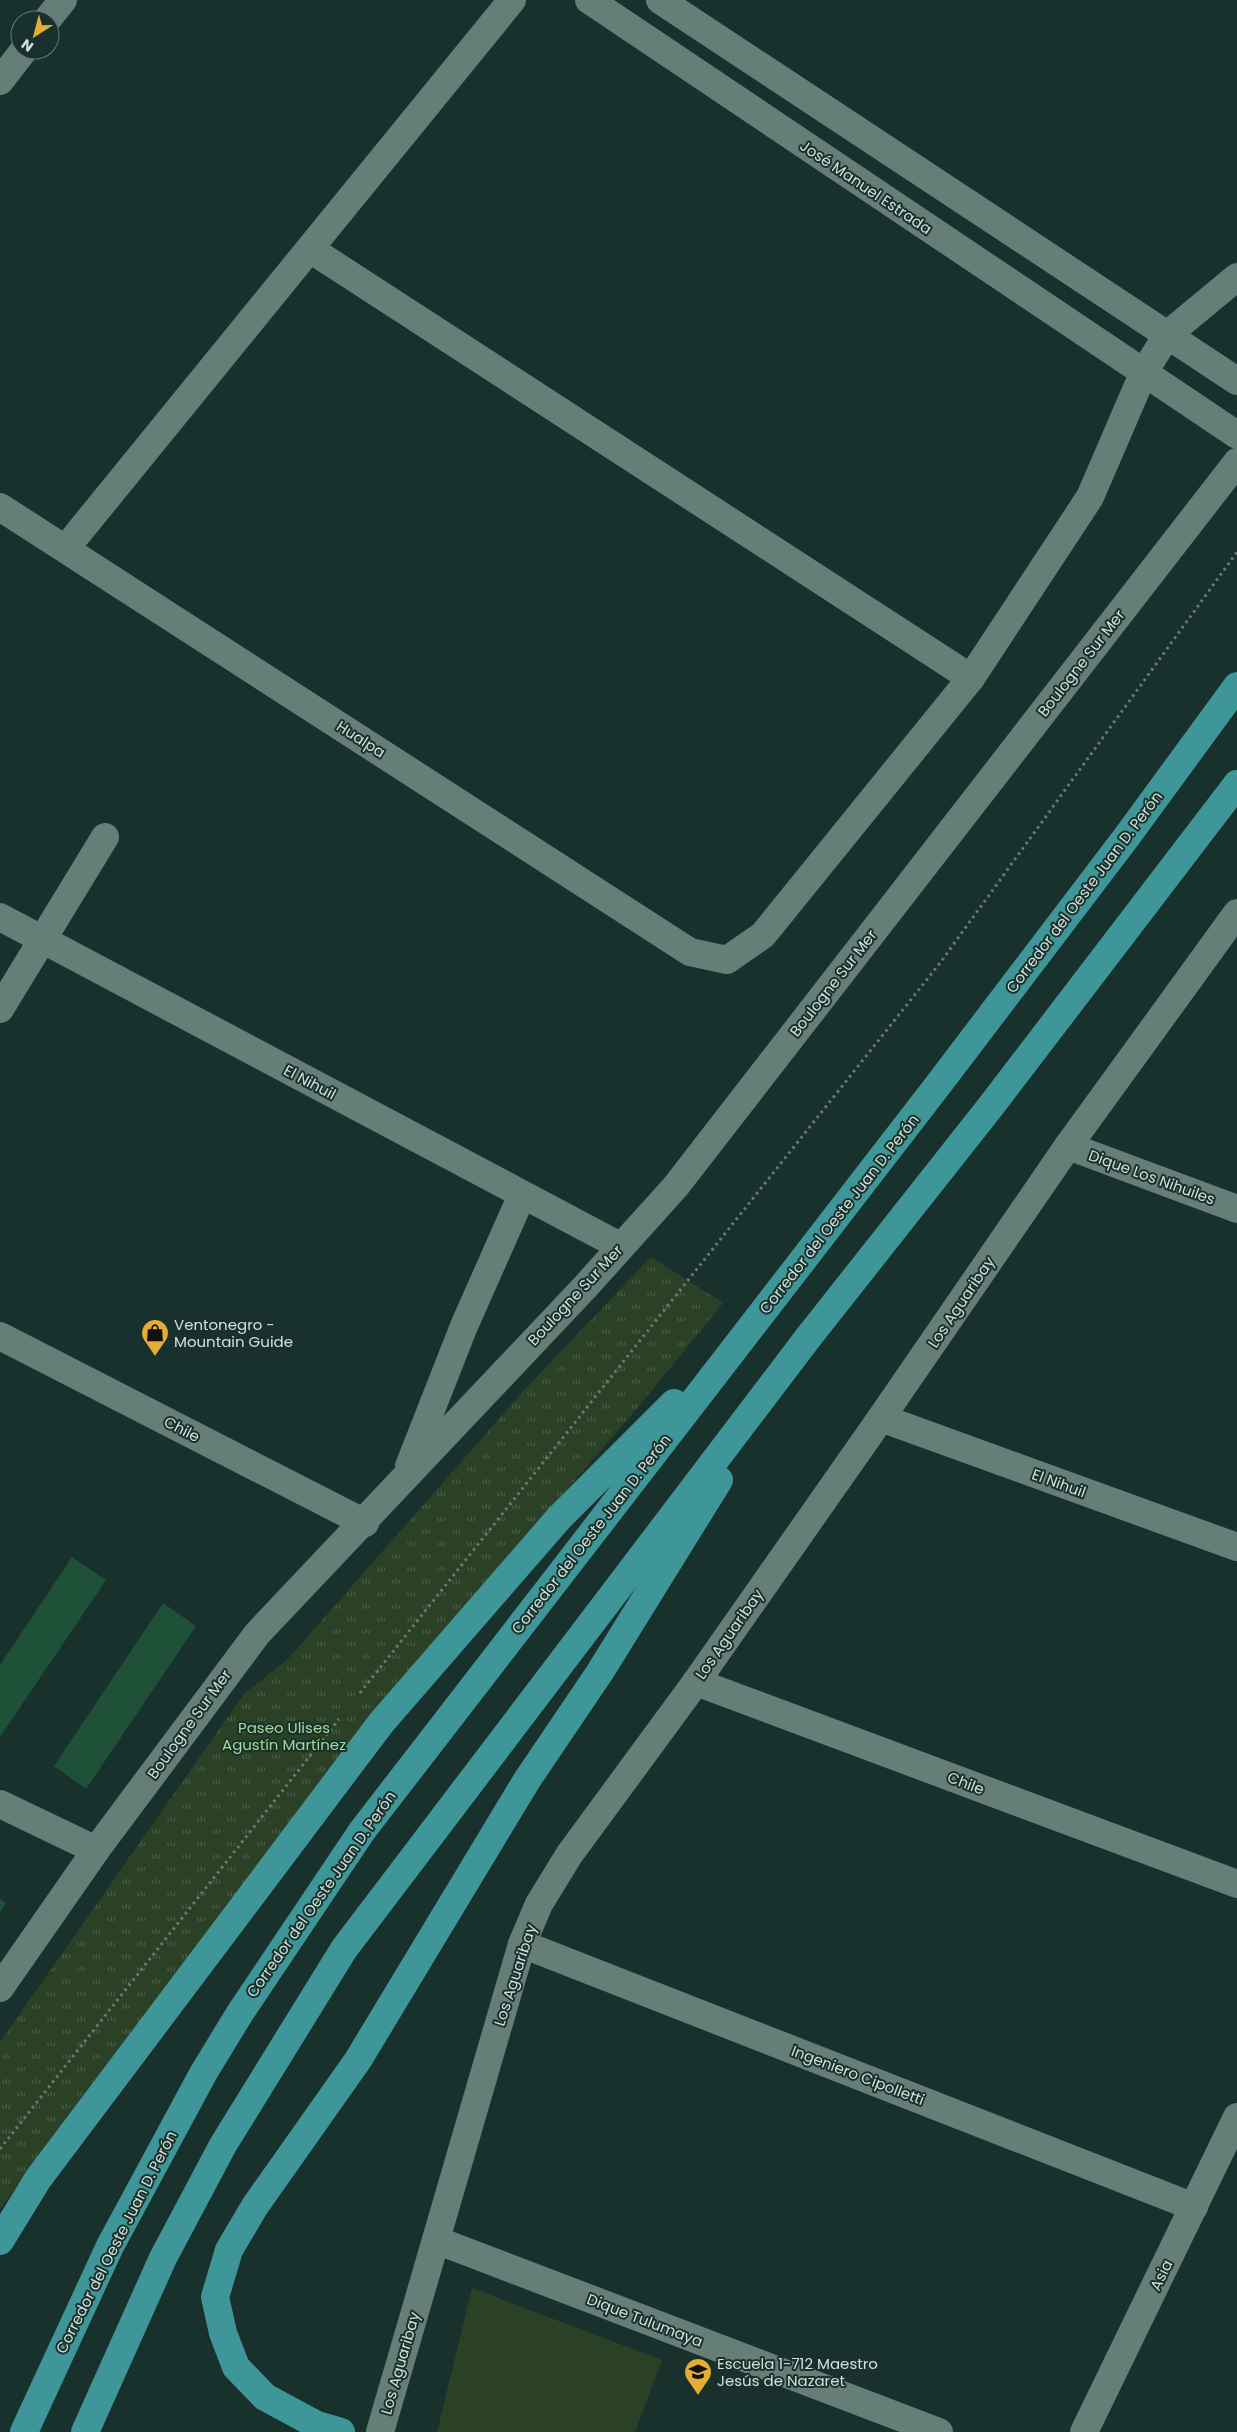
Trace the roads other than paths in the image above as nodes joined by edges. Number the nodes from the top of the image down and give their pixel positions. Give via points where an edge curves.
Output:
1 (63, 0) edge
2 (512, 0) edge
3 (589, 0) edge
4 (660, 0) edge
5 (55, 10) edge
6 (16, 60) edge
7 (0, 81) edge
8 (310, 249) junction
9 (1237, 277) edge
10 (1167, 335) junction
11 (1143, 374) junction
12 (1237, 381) edge
13 (1237, 435) edge
14 (1237, 462) edge
15 (0, 507) edge
16 (66, 548) junction
17 (971, 678) junction
18 (1237, 686) edge
19 (1237, 784) edge
20 (105, 837) dead end
21 (1237, 913) edge
22 (0, 917) edge
23 (42, 939) junction
24 (0, 1009) edge
25 (1068, 1146) junction
26 (522, 1195) junction
27 (1237, 1209) edge
28 (620, 1246) junction
29 (758, 1318) junction
30 (0, 1336) edge
31 (807, 1339) junction
32 (881, 1418) junction
33 (403, 1482) junction
34 (364, 1523) junction
35 (1237, 1547) edge
36 (696, 1682) junction
37 (0, 1804) edge
38 (96, 1850) junction
39 (1237, 1884) edge
40 (522, 1944) junction
41 (0, 1988) edge
42 (1237, 2117) edge
43 (1194, 2207) junction
44 (436, 2240) junction
45 (0, 2241) edge
46 (88, 2427) edge
47 (24, 2432) edge
48 (341, 2432) edge
49 (380, 2432) edge
50 (939, 2432) edge
51 (1084, 2432) edge

1 - 5 street
2 - 8 street
3 - 11 street, José Manuel Estrada
4 - 10 street
6 - 7 street
8 - 16 street
8 - 17 street
9 - 10 street
10 - 11 street
10 - 12 street
11 - 13 street, José Manuel Estrada
11 - 17 street via 1090,497
14 - 28 street, Boulogne Sur Mer via 676,1186
15 - 16 street, Hualpa
16 - 17 street, Hualpa via 690,952 727,960 764,936
18 - 29 highway, Corredor del Oeste Juan D. Perón via 1128,835
19 - 31 highway via 991,1106
20 - 23 street
21 - 25 street, Los Aguaribay
22 - 23 street, El Nihuil
23 - 24 street
23 - 26 street, El Nihuil
25 - 27 street, Dique Los Nihuiles
25 - 32 street, Los Aguaribay
26 - 28 street, El Nihuil
26 - 33 street, Boulogne Sur Mer via 464,1326
28 - 33 street, Boulogne Sur Mer
29 - 45 highway via 559,1518 381,1723 38,2179
29 - 47 highway, Corredor del Oeste Juan D. Perón via 362,1831 240,2013 204,2072 110,2246
30 - 34 street, Chile
31 - 46 highway via 344,1949 218,2154 163,2258
31 - 48 highway via 600,1672 527,1780 358,2060 255,2206 229,2250 215,2297 223,2333 236,2367 265,2397 317,2426
32 - 35 street, El Nihuil
32 - 36 street, Los Aguaribay
33 - 34 street, Boulogne Sur Mer
34 - 38 street, Boulogne Sur Mer via 246,1647
36 - 39 street, Chile
36 - 40 street, Los Aguaribay via 569,1855 539,1904
37 - 38 street
38 - 41 street, Boulogne Sur Mer
40 - 43 street, Ingeniero Cipolletti
40 - 44 street, Los Aguaribay
42 - 43 street, Asia
43 - 51 street, Asia
44 - 49 street, Los Aguaribay
44 - 50 street, Dique Tulumaya

